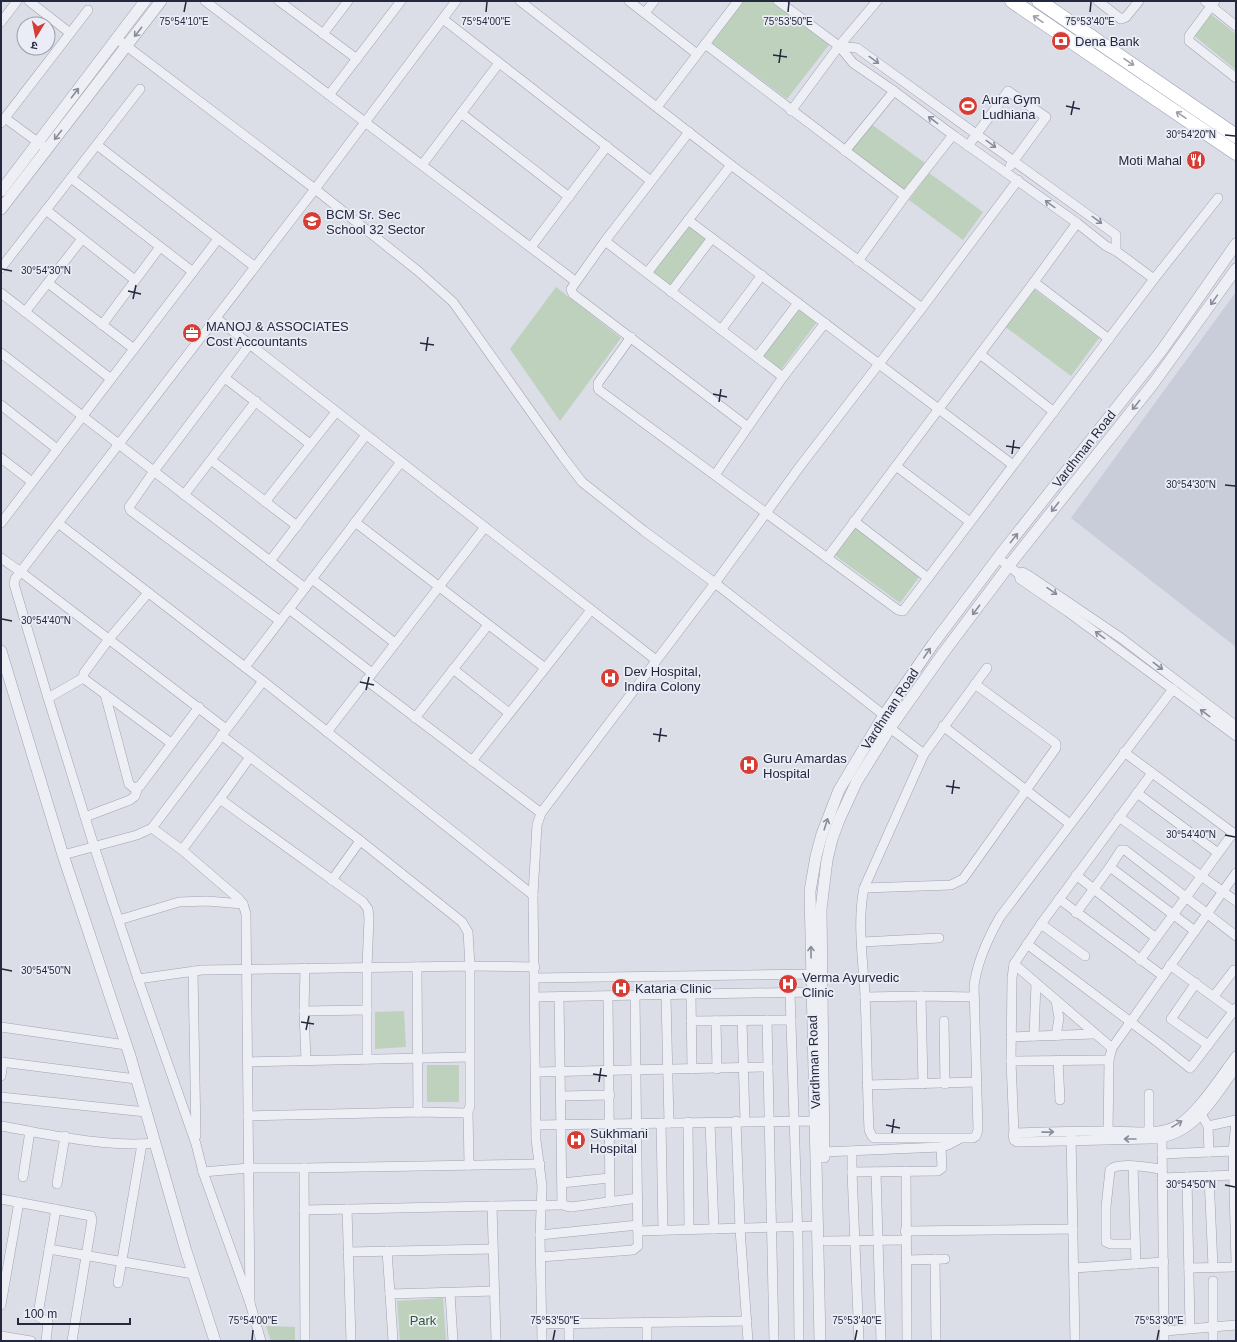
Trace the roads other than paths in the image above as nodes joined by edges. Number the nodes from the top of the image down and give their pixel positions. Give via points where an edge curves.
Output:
1 (17, 1) edge
2 (29, 1) edge
3 (145, 1) edge
4 (162, 1) edge
5 (205, 1) edge
6 (279, 1) edge
7 (348, 1) edge
8 (401, 1) edge
9 (456, 1) edge
10 (520, 1) edge
11 (629, 1) edge
12 (654, 1) edge
13 (738, 1) edge
14 (778, 1) edge
15 (877, 1) edge
16 (1012, 1) edge
17 (1039, 1) edge
18 (1098, 1) edge
19 (1139, 1) edge
20 (1210, 3) edge
21 (88, 10) dead end
22 (645, 13) junction
23 (443, 19) junction
24 (1, 22) edge
25 (1236, 26) edge
26 (70, 33) junction
27 (323, 34) junction
28 (116, 38) junction
29 (705, 44) junction
30 (127, 46) junction
31 (839, 46) junction
32 (697, 54) junction
33 (357, 59) junction
34 (499, 63) junction
35 (1236, 78) edge
36 (140, 89) dead end
37 (894, 90) junction
38 (329, 95) junction
39 (657, 107) junction
40 (791, 111) junction
41 (461, 113) junction
42 (3, 121) edge
43 (366, 122) junction
44 (688, 132) junction
45 (977, 134) junction
46 (953, 135) junction
47 (1236, 136) edge
48 (38, 142) junction
49 (97, 145) junction
50 (607, 146) junction
51 (968, 146) junction
52 (47, 149) junction
53 (845, 151) junction
54 (1236, 153) edge
55 (1014, 161) junction
56 (422, 165) junction
57 (731, 165) junction
58 (1006, 172) junction
59 (71, 178) junction
60 (1018, 180) junction
61 (651, 181) junction
62 (315, 189) junction
63 (1, 191) edge
64 (904, 196) junction
65 (569, 197) junction
66 (1218, 198) dead end
67 (1, 209) edge
68 (46, 210) junction
69 (688, 220) junction
70 (1077, 223) junction
71 (712, 238) junction
72 (82, 239) junction
73 (218, 239) junction
74 (605, 241) junction
75 (1236, 244) edge
76 (160, 247) junction
77 (531, 247) junction
78 (1116, 251) junction
79 (858, 261) junction
80 (255, 267) junction
81 (1, 268) edge
82 (1236, 269) edge
83 (192, 272) junction
84 (647, 273) junction
85 (762, 275) junction
86 (1154, 279) junction
87 (136, 280) junction
88 (575, 281) junction
89 (1034, 282) junction
90 (48, 283) junction
91 (671, 292) junction
92 (1, 293) edge
93 (798, 303) junction
94 (922, 308) junction
95 (25, 312) junction
96 (216, 318) junction
97 (825, 323) junction
98 (102, 325) junction
99 (721, 330) junction
100 (631, 337) junction
101 (1109, 339) junction
102 (250, 344) junction
103 (134, 349) junction
104 (1, 352) edge
105 (980, 354) junction
106 (757, 357) junction
107 (880, 364) junction
108 (783, 377) junction
109 (226, 378) junction
110 (111, 380) junction
111 (256, 401) junction
112 (1, 405) edge
113 (938, 409) junction
114 (336, 412) junction
115 (1054, 412) junction
116 (83, 416) junction
117 (748, 427) junction
118 (366, 435) junction
119 (119, 444) junction
120 (310, 444) junction
121 (57, 449) junction
122 (1, 458) edge
123 (211, 460) junction
124 (401, 462) junction
125 (1013, 465) junction
126 (896, 466) junction
127 (154, 471) junction
128 (715, 475) junction
129 (32, 482) junction
130 (184, 495) junction
131 (265, 502) junction
132 (766, 513) junction
133 (854, 521) junction
134 (355, 522) junction
135 (970, 522) junction
136 (1, 523) edge
137 (58, 523) junction
138 (296, 526) junction
139 (485, 527) junction
140 (1, 558) edge
141 (826, 558) junction
142 (998, 558) junction
143 (270, 561) junction
144 (1008, 566) junction
145 (21, 572) junction
146 (1019, 574) junction
147 (928, 578) junction
148 (312, 579) junction
149 (715, 583) junction
150 (439, 586) junction
151 (305, 588) junction
152 (148, 593) junction
153 (289, 609) junction
154 (590, 610) junction
155 (280, 621) junction
156 (488, 624) junction
157 (108, 639) junction
158 (395, 643) junction
159 (1, 651) edge
160 (656, 660) junction
161 (245, 667) junction
162 (545, 668) junction
163 (987, 668) dead end
164 (453, 669) junction
165 (372, 672) junction
166 (83, 678) junction
167 (366, 680) junction
168 (263, 681) junction
169 (975, 684) junction
170 (1173, 689) junction
171 (105, 694) junction
172 (48, 698) junction
173 (199, 707) junction
174 (509, 713) junction
175 (884, 716) junction
176 (415, 718) junction
177 (892, 725) junction
178 (943, 726) junction
179 (1236, 726) edge
180 (224, 732) junction
181 (327, 732) junction
182 (1236, 736) edge
183 (171, 744) junction
184 (1124, 752) junction
185 (924, 754) junction
186 (250, 757) junction
187 (472, 761) junction
188 (1152, 773) junction
189 (138, 788) junction
190 (1026, 790) junction
191 (1137, 793) junction
192 (220, 799) junction
193 (541, 813) junction
194 (85, 816) junction
195 (1119, 818) junction
196 (1070, 824) junction
197 (152, 828) junction
198 (1234, 834) edge
199 (360, 841) junction
200 (94, 846) junction
201 (182, 850) junction
202 (1218, 853) junction
203 (63, 855) junction
204 (1110, 867) junction
205 (1236, 873) edge
206 (1076, 876) junction
207 (1202, 876) junction
208 (332, 880) junction
209 (864, 888) junction
210 (1094, 889) junction
211 (1223, 892) junction
212 (533, 895) junction
213 (1186, 897) junction
214 (1059, 900) junction
215 (1236, 902) edge
216 (243, 904) junction
217 (1076, 912) junction
218 (1174, 914) junction
219 (1207, 914) junction
220 (119, 920) junction
221 (1041, 924) junction
222 (1195, 931) junction
223 (1236, 936) edge
224 (939, 938) dead end
225 (1156, 938) junction
226 (862, 942) junction
227 (1027, 944) junction
228 (1085, 956) dead end
229 (1140, 960) junction
230 (1014, 964) junction
231 (1170, 965) junction
232 (470, 966) junction
233 (367, 967) junction
234 (418, 967) junction
235 (535, 967) junction
236 (305, 968) junction
237 (247, 969) junction
238 (1234, 970) dead end
239 (193, 971) junction
240 (817, 974) junction
241 (1163, 976) junction
242 (535, 978) junction
243 (138, 979) junction
244 (1036, 983) junction
245 (1196, 983) junction
246 (812, 992) junction
247 (790, 993) junction
248 (691, 995) junction
249 (608, 996) junction
250 (635, 996) junction
251 (666, 996) junction
252 (921, 996) junction
253 (1214, 996) junction
254 (535, 997) junction
255 (559, 997) junction
256 (974, 997) junction
257 (865, 998) junction
258 (1056, 1001) junction
259 (367, 1010) junction
260 (1235, 1010) edge
261 (304, 1011) junction
262 (767, 1020) junction
263 (791, 1020) junction
264 (716, 1021) junction
265 (742, 1021) junction
266 (944, 1021) dead end
267 (691, 1022) junction
268 (1130, 1022) junction
269 (1, 1027) edge
270 (1094, 1034) junction
271 (1034, 1036) junction
272 (1056, 1036) junction
273 (1011, 1037) junction
274 (126, 1045) junction
275 (1208, 1045) junction
276 (1112, 1048) junction
277 (1236, 1056) edge
278 (418, 1057) junction
279 (469, 1057) junction
280 (368, 1059) junction
281 (306, 1060) junction
282 (1058, 1060) junction
283 (1109, 1060) junction
284 (1011, 1061) junction
285 (2, 1062) edge
286 (248, 1062) junction
287 (768, 1067) junction
288 (717, 1068) junction
289 (742, 1068) junction
290 (1236, 1068) edge
291 (692, 1069) junction
292 (636, 1070) junction
293 (667, 1070) junction
294 (609, 1071) junction
295 (536, 1072) junction
296 (561, 1072) junction
297 (1, 1076) edge
298 (136, 1079) junction
299 (977, 1082) junction
300 (923, 1084) junction
301 (945, 1084) junction
302 (867, 1085) junction
303 (1149, 1094) dead end
304 (610, 1095) junction
305 (561, 1096) junction
306 (1, 1097) edge
307 (1060, 1100) dead end
308 (468, 1111) junction
309 (146, 1112) junction
310 (418, 1112) junction
311 (1201, 1114) junction
312 (248, 1116) junction
313 (794, 1120) junction
314 (740, 1121) junction
315 (769, 1121) junction
316 (820, 1121) junction
317 (1236, 1121) edge
318 (688, 1122) junction
319 (710, 1122) junction
320 (665, 1123) junction
321 (609, 1124) junction
322 (637, 1124) junction
323 (536, 1125) junction
324 (561, 1125) junction
325 (1, 1126) edge
326 (1208, 1126) junction
327 (30, 1130) junction
328 (1149, 1131) junction
329 (1108, 1135) junction
330 (1235, 1135) edge
331 (65, 1136) junction
332 (1071, 1136) junction
333 (960, 1138) junction
334 (1162, 1139) junction
335 (155, 1143) junction
336 (142, 1144) junction
337 (196, 1144) junction
338 (941, 1147) junction
339 (852, 1151) junction
340 (823, 1152) junction
341 (1209, 1152) junction
342 (1233, 1152) junction
343 (1162, 1154) junction
344 (1235, 1163) edge
345 (540, 1164) junction
346 (469, 1165) junction
347 (1133, 1166) junction
348 (249, 1168) junction
349 (304, 1168) junction
350 (906, 1171) junction
351 (203, 1172) junction
352 (852, 1172) junction
353 (876, 1172) junction
354 (1162, 1174) junction
355 (1234, 1175) junction
356 (1209, 1176) junction
357 (22, 1177) dead end
358 (1187, 1177) junction
359 (610, 1178) junction
360 (562, 1183) junction
361 (57, 1184) dead end
362 (638, 1198) junction
363 (1, 1199) edge
364 (19, 1202) junction
365 (610, 1202) junction
366 (541, 1205) junction
367 (564, 1205) junction
368 (492, 1206) junction
369 (56, 1209) junction
370 (347, 1209) junction
371 (304, 1210) junction
372 (818, 1226) junction
373 (772, 1227) junction
374 (797, 1227) junction
375 (638, 1228) junction
376 (740, 1228) junction
377 (689, 1229) junction
378 (714, 1229) junction
379 (1074, 1229) junction
380 (663, 1230) junction
381 (540, 1235) junction
382 (905, 1236) junction
383 (854, 1240) junction
384 (878, 1240) junction
385 (826, 1241) junction
386 (1136, 1244) junction
387 (49, 1249) junction
388 (493, 1249) junction
389 (387, 1251) junction
390 (348, 1252) junction
391 (5, 1253) edge
392 (87, 1254) junction
393 (541, 1257) junction
394 (906, 1260) junction
395 (122, 1261) junction
396 (1164, 1262) junction
397 (1236, 1263) edge
398 (1136, 1264) junction
399 (1213, 1267) junction
400 (1236, 1267) edge
401 (1074, 1268) junction
402 (1189, 1268) junction
403 (194, 1274) junction
404 (1213, 1281) dead end
405 (118, 1283) dead end
406 (495, 1291) junction
407 (450, 1293) junction
408 (390, 1294) junction
409 (250, 1303) junction
410 (1, 1305) edge
411 (747, 1321) junction
412 (647, 1322) junction
413 (542, 1324) junction
414 (569, 1324) junction
415 (1236, 1324) edge
416 (1213, 1326) junction
417 (1190, 1328) junction
418 (1165, 1331) junction
419 (1, 1336) edge
420 (31, 1341) edge
421 (46, 1341) edge
422 (72, 1341) edge
423 (215, 1341) edge
424 (261, 1341) edge
425 (305, 1341) edge
426 (351, 1341) edge
427 (393, 1341) edge
428 (453, 1341) edge
429 (496, 1341) edge
430 (542, 1341) edge
431 (568, 1341) edge
432 (647, 1341) edge
433 (748, 1341) edge
434 (774, 1341) edge
435 (799, 1341) edge
436 (820, 1341) edge
437 (828, 1341) edge
438 (859, 1341) edge
439 (880, 1341) edge
440 (907, 1341) edge
441 (936, 1341) edge
442 (1075, 1341) edge
443 (1164, 1341) edge
444 (1213, 1341) edge

1 - 24 street
2 - 26 street
3 - 28 street
4 -> 30 street
5 - 38 street
6 - 27 street
7 - 27 street
8 - 33 street
9 - 23 street
10 - 39 street
11 - 22 street
12 - 22 street
13 - 29 street
14 - 31 street
15 - 31 street
54 -> 16 main road
17 -> 47 main road
18 - 19 street via 1121,19 1126,17
20 - 25 street
20 - 35 street via 1189,36 1189,41
21 - 26 street
22 - 32 street
23 - 34 street
23 - 43 street
26 - 42 street
27 - 33 street
28 - 30 street
48 -> 28 street
29 - 32 street
29 - 40 street
30 -> 52 street
30 - 62 street
31 - 37 street via 853,63
31 - 40 street
31 -> 45 street via 857,48
32 - 39 street
33 - 38 street
34 - 41 street
34 - 50 street
36 - 49 street
46 -> 37 street
37 - 53 street
38 - 43 street
39 - 44 street
40 - 53 street
41 - 56 street
41 - 65 street
42 - 48 street
43 - 56 street
43 - 62 street
44 - 57 street
44 - 61 street
45 - 51 street
45 -> 55 street
45 - 55 street via 1008,91 1046,117
46 - 51 street
46 - 64 street
48 - 52 street
48 - 63 street
49 - 59 street
49 - 73 street
50 - 61 street
50 - 65 street
51 - 58 street
52 - 67 street
53 - 64 street
55 - 58 street
55 -> 78 street via 1116,235
56 - 77 street
57 - 69 street
57 - 79 street
58 - 60 street
59 - 68 street
59 - 76 street
70 -> 60 street
60 - 94 street
61 - 74 street
62 - 80 street
62 - 149 street via 418,271 459,308 582,482
64 - 79 street
65 - 77 street
66 - 86 street
68 - 72 street
68 - 81 street
69 - 71 street
69 - 84 street
70 - 78 street
70 - 89 street
71 - 85 street
71 - 91 street
72 - 87 street
72 - 90 street
73 - 80 street
73 - 83 street
74 - 84 street
74 - 88 street
142 -> 75 street, Vardhman Road via 1162,350
76 - 83 street
76 - 87 street
77 - 88 street
78 - 86 street
79 - 94 street
80 - 96 street
82 -> 144 street, Vardhman Road via 1153,384
83 - 103 street
84 - 91 street
85 - 93 street
85 - 99 street
86 - 101 street
87 - 98 street
88 - 100 street via 571,289 573,294
89 - 101 street
89 - 105 street
90 - 95 street
90 - 98 street
91 - 99 street
92 - 95 street
93 - 97 street
93 - 106 street
94 - 107 street
95 - 110 street
96 - 102 street
96 - 119 street
97 - 107 street
97 - 108 street
98 - 103 street
99 - 106 street
100 - 117 street
100 - 128 street via 598,383 598,388
101 - 115 street
102 - 109 street
102 - 114 street
103 - 110 street
104 - 116 street
105 - 113 street
105 - 115 street
106 - 108 street
107 - 113 street
107 - 132 street
108 - 117 street
109 - 111 street
109 - 127 street
110 - 116 street
111 - 120 street
111 - 123 street
112 - 121 street
113 - 125 street
113 - 126 street
114 - 118 street
114 - 120 street
115 - 125 street
116 - 119 street
116 - 121 street
117 - 128 street
118 - 124 street
118 - 138 street
119 - 127 street
119 - 137 street
120 - 131 street
121 - 129 street
122 - 129 street
123 - 130 street
123 - 131 street
124 - 134 street
124 - 139 street
125 - 135 street
126 - 133 street
126 - 135 street
127 - 130 street
127 - 155 street via 130,504 131,511
128 - 132 street
129 - 136 street
130 - 143 street
131 - 138 street
132 - 141 street
132 - 149 street
133 - 141 street
133 - 147 street
134 - 148 street
134 - 150 street
135 - 147 street
137 - 145 street
137 - 152 street
138 - 143 street
139 - 150 street
139 - 154 street
140 - 145 street
141 - 147 street via 901,611
142 - 144 street
175 -> 142 street, Vardhman Road via 933,644
143 - 151 street
144 - 146 street
144 -> 177 street, Vardhman Road
145 - 157 street
145 - 172 street via 15,579 15,590
170 -> 146 street via 1020,579
146 -> 179 street via 1022,572 1028,575 1114,634
148 - 151 street
148 - 158 street
149 - 160 street
149 - 175 street
150 - 156 street
150 - 158 street
151 - 153 street
152 - 157 street
152 - 161 street
153 - 155 street
153 - 165 street
154 - 160 street
154 - 162 street
155 - 161 street
156 - 162 street
156 - 164 street
157 - 166 street
157 - 173 street
158 - 165 street
159 - 203 street
160 - 193 street
161 - 168 street
162 - 174 street
163 - 169 street
164 - 174 street
164 - 176 street
165 - 167 street
166 - 171 street
166 - 172 street
167 - 176 street
167 - 181 street
168 - 180 street
168 - 181 street
169 - 178 street
169 - 190 street via 1056,744 1056,748
182 -> 170 street
170 - 184 street
171 - 183 street
171 - 189 street via 129,784
172 - 194 street
173 - 180 street
173 - 183 street
174 - 187 street
175 - 177 street
240 -> 175 street, Vardhman Road via 810,891 816,856 838,790
176 - 187 street
177 - 185 street
177 - 240 street, Vardhman Road via 857,781 832,839 827,860
178 - 185 street
178 - 190 street
180 - 186 street
180 - 197 street
181 - 212 street
183 - 189 street
184 - 188 street
184 - 196 street
185 - 209 street
186 - 192 street
186 - 199 street
187 - 193 street
188 - 191 street
188 - 198 street
189 - 194 street via 130,800
190 - 196 street
190 - 209 street via 963,879 957,883
191 - 195 street
191 - 202 street
192 - 201 street
192 - 208 street
193 - 212 street via 537,825
194 - 200 street
195 - 206 street
195 - 207 street
196 - 256 street via 1000,917 976,972
197 - 200 street
197 - 201 street
198 - 202 street
199 - 208 street
199 - 232 street via 464,925 468,932
200 - 203 street
200 - 220 street
201 - 216 street
202 - 207 street
203 - 274 street
204 - 210 street
204 - 213 street via 1122,850 1125,850
204 - 218 street
205 - 211 street
206 - 210 street
206 - 214 street
207 - 211 street
207 - 213 street
208 - 233 street via 360,898 368,909
209 - 226 street via 861,907
210 - 217 street
210 - 225 street
211 - 215 street
211 - 219 street
212 - 235 street
213 - 218 street
213 - 219 street
214 - 217 street
214 - 221 street
216 - 220 street via 179,902
216 - 237 street via 246,914
217 - 229 street
218 - 222 street
218 - 225 street
219 - 222 street
219 - 223 street
220 - 243 street
221 - 227 street
221 - 228 street
222 - 231 street
224 - 226 street
225 - 229 street
226 - 257 street
227 - 230 street
227 - 268 street
229 - 241 street
230 - 244 street
230 - 273 street
231 - 241 street
231 - 245 street
232 - 234 street
232 - 235 street
232 - 279 street
233 - 234 street
233 - 236 street
233 - 259 street
234 - 278 street
235 - 242 street
236 - 237 street
236 - 261 street
237 - 239 street
237 - 286 street
238 - 253 street
239 - 243 street
239 - 337 street
240 - 242 street
240 - 246 street, Vardhman Road
240 - 316 street, Vardhman Road
241 - 268 street
242 - 254 street
243 - 337 street
244 - 258 street
244 - 271 street
245 - 253 street
245 - 275 street via 1171,1019
246 - 247 street
246 - 316 street, Vardhman Road
247 - 248 street
247 - 263 street
248 - 251 street
248 - 267 street
249 - 250 street
249 - 255 street
249 - 294 street
250 - 251 street
250 - 292 street
251 - 293 street
252 - 256 street
252 - 257 street
252 - 300 street
253 - 260 street
254 - 255 street
254 - 295 street
255 - 296 street
256 - 299 street
257 - 302 street
258 - 270 street
258 - 272 street via 1059,1018
259 - 261 street
259 - 280 street
260 - 275 street
261 - 281 street
262 - 263 street
262 - 265 street
262 - 287 street
263 - 313 street
264 - 265 street
264 - 267 street
264 - 288 street
265 - 289 street
266 - 301 street
267 - 291 street
268 - 275 street via 1190,1068
268 - 276 street
269 - 274 street
270 - 272 street
270 - 276 street
271 - 272 street
271 - 273 street
273 - 284 street
274 - 298 street
276 - 283 street
328 -> 277 street via 1163,1130 1179,1124 1201,1102
278 - 279 street
278 - 280 street
278 - 310 street
279 - 308 street
280 - 281 street
281 - 286 street
282 - 283 street
282 - 284 street
282 - 307 street
283 - 329 street
284 - 332 street via 1014,1133
285 - 297 street
285 - 298 street
286 - 312 street
287 - 289 street
287 - 315 street
288 - 289 street
288 - 291 street
289 - 314 street
290 - 311 street
291 - 293 street
292 - 293 street
292 - 294 street
292 - 322 street
293 - 320 street
294 - 296 street
294 - 304 street
295 - 296 street
295 - 323 street
296 - 305 street
298 - 309 street
299 - 301 street
299 - 333 street via 977,1134 973,1138
300 - 301 street
300 - 302 street
302 - 333 street via 869,1130 874,1138
303 - 328 street
304 - 305 street
304 - 321 street
305 - 324 street
306 - 309 street
308 - 310 street
308 - 346 street
309 - 335 street
310 - 312 street
311 - 326 street
311 - 334 street via 1180,1132
312 - 348 street
313 - 315 street
313 - 316 street
313 - 374 street
314 - 315 street
314 - 319 street
314 - 376 street
315 - 373 street
316 - 340 street, Vardhman Road
316 - 372 street, Vardhman Road
317 - 326 street
317 - 330 street
318 - 319 street
318 - 320 street
318 - 377 street
319 - 378 street
320 - 322 street
320 - 380 street
321 - 322 street
321 - 324 street
321 - 359 street
322 - 362 street
323 - 324 street
323 - 345 street
324 - 360 street
325 - 327 street
326 - 341 street
327 - 331 street
327 - 357 street
328 - 329 street
329 - 332 street
334 -> 329 street
330 - 342 street
331 - 336 street
331 - 361 street
332 - 379 street
333 - 338 street
334 - 343 street
335 - 336 street
335 - 403 street
336 - 395 street
337 - 351 street
338 - 339 street
338 - 350 street via 940,1170
339 - 340 street
339 - 352 street
340 - 385 street, Vardhman Road
341 - 342 street
341 - 343 street
342 - 344 street
343 - 354 street
344 - 355 street
345 - 346 street
345 - 366 street
346 - 349 street
347 - 354 street
347 - 386 street
347 - 386 street via 1114,1167 1108,1173 1105,1240 1107,1244
348 - 349 street
348 - 351 street
348 - 409 street
349 - 371 street
350 - 353 street
350 - 382 street
351 - 409 street
352 - 353 street
352 - 383 street
353 - 384 street
354 - 358 street
354 - 396 street
355 - 356 street
355 - 397 street
356 - 358 street
356 - 399 street
358 - 402 street
359 - 360 street
359 - 365 street
360 - 367 street
362 - 365 street
362 - 375 street
363 - 364 street
364 - 369 street
364 - 391 street
365 - 367 street via 571,1207
366 - 367 street
366 - 368 street
366 - 381 street
368 - 370 street
368 - 388 street
369 - 387 street
369 - 392 street via 91,1216
370 - 371 street
370 - 390 street
371 - 425 street
372 - 374 street
372 - 436 street, Vardhman Road
373 - 374 street
373 - 376 street
373 - 434 street
374 - 435 street
375 - 380 street
375 - 381 street
375 - 393 street via 639,1243 633,1250
376 - 378 street
376 - 411 street
377 - 378 street
377 - 380 street
379 - 382 street
379 - 401 street
381 - 393 street
382 - 384 street
382 - 394 street
383 - 384 street
383 - 385 street
383 - 438 street
384 - 439 street
385 - 437 street, Vardhman Road
386 - 398 street
387 - 392 street
387 - 421 street via 38,1314 48,1322
388 - 389 street
388 - 406 street
389 - 390 street
389 - 408 street
390 - 426 street
391 - 410 street
392 - 395 street
392 - 422 street
393 - 413 street
394 - 440 street
394 - 441 street via 940,1259
395 - 403 street
395 - 405 street
396 - 398 street
396 - 418 street
398 - 401 street
399 - 400 street
399 - 402 street
401 - 442 street
402 - 417 street
403 - 423 street
404 - 416 street
406 - 407 street
406 - 429 street
407 - 408 street
407 - 428 street
408 - 427 street
409 - 424 street
411 - 412 street
411 - 433 street
412 - 414 street
412 - 432 street
413 - 414 street
413 - 430 street
414 - 431 street
415 - 416 street
416 - 417 street
416 - 444 street
417 - 418 street
418 - 443 street
419 - 420 street

